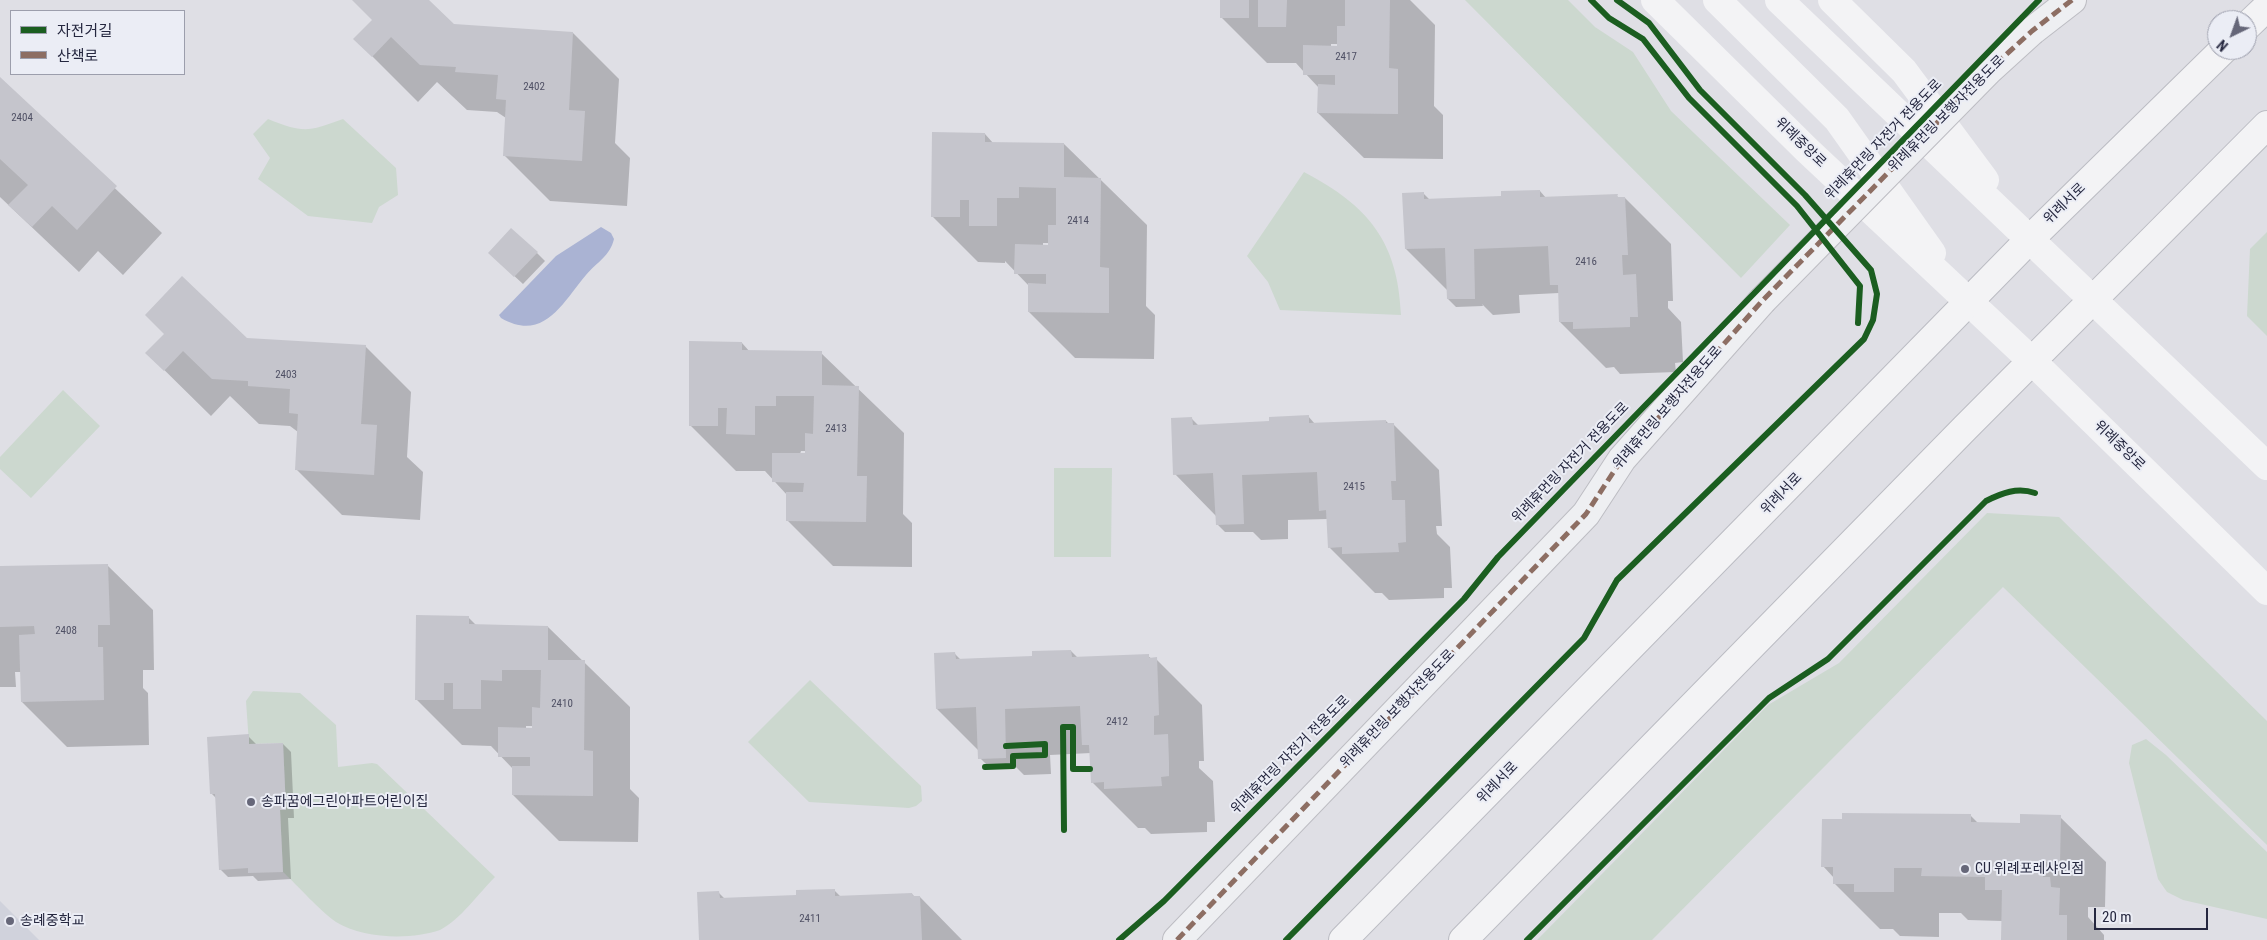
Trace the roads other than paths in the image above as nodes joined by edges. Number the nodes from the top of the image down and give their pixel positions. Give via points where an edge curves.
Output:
1 (1655, 0) edge
2 (1717, 0) edge
3 (1779, 0) edge
4 (1832, 0) edge
5 (2072, 0) edge
6 (2267, 7) edge
7 (2257, 16) edge
8 (2213, 60) edge
9 (2267, 125) edge
10 (2029, 240) junction
11 (2093, 300) junction
12 (1968, 304) junction
13 (2032, 361) junction
14 (2267, 466) edge
15 (2267, 591) edge
16 (1177, 940) edge
17 (1343, 940) edge
18 (1463, 940) edge

1 - 12 main road, 위례중앙로
2 - 12 main road, 위례중앙로 via 1837,119
3 - 10 main road
4 - 10 main road via 1904,71
5 - 16 street, 위례휴먼링 보행자전용도로, bridge via 1988,71 1762,301 1622,458 1586,514
6 - 7 main road
8 - 10 main road, 위례서로
9 - 11 main road
10 - 11 main road
10 - 12 main road, 위례서로
11 - 13 main road
11 - 14 main road
12 - 13 main road, 위례중앙로
12 - 17 main road, 위례서로
13 - 15 main road, 위례중앙로
13 - 18 main road

